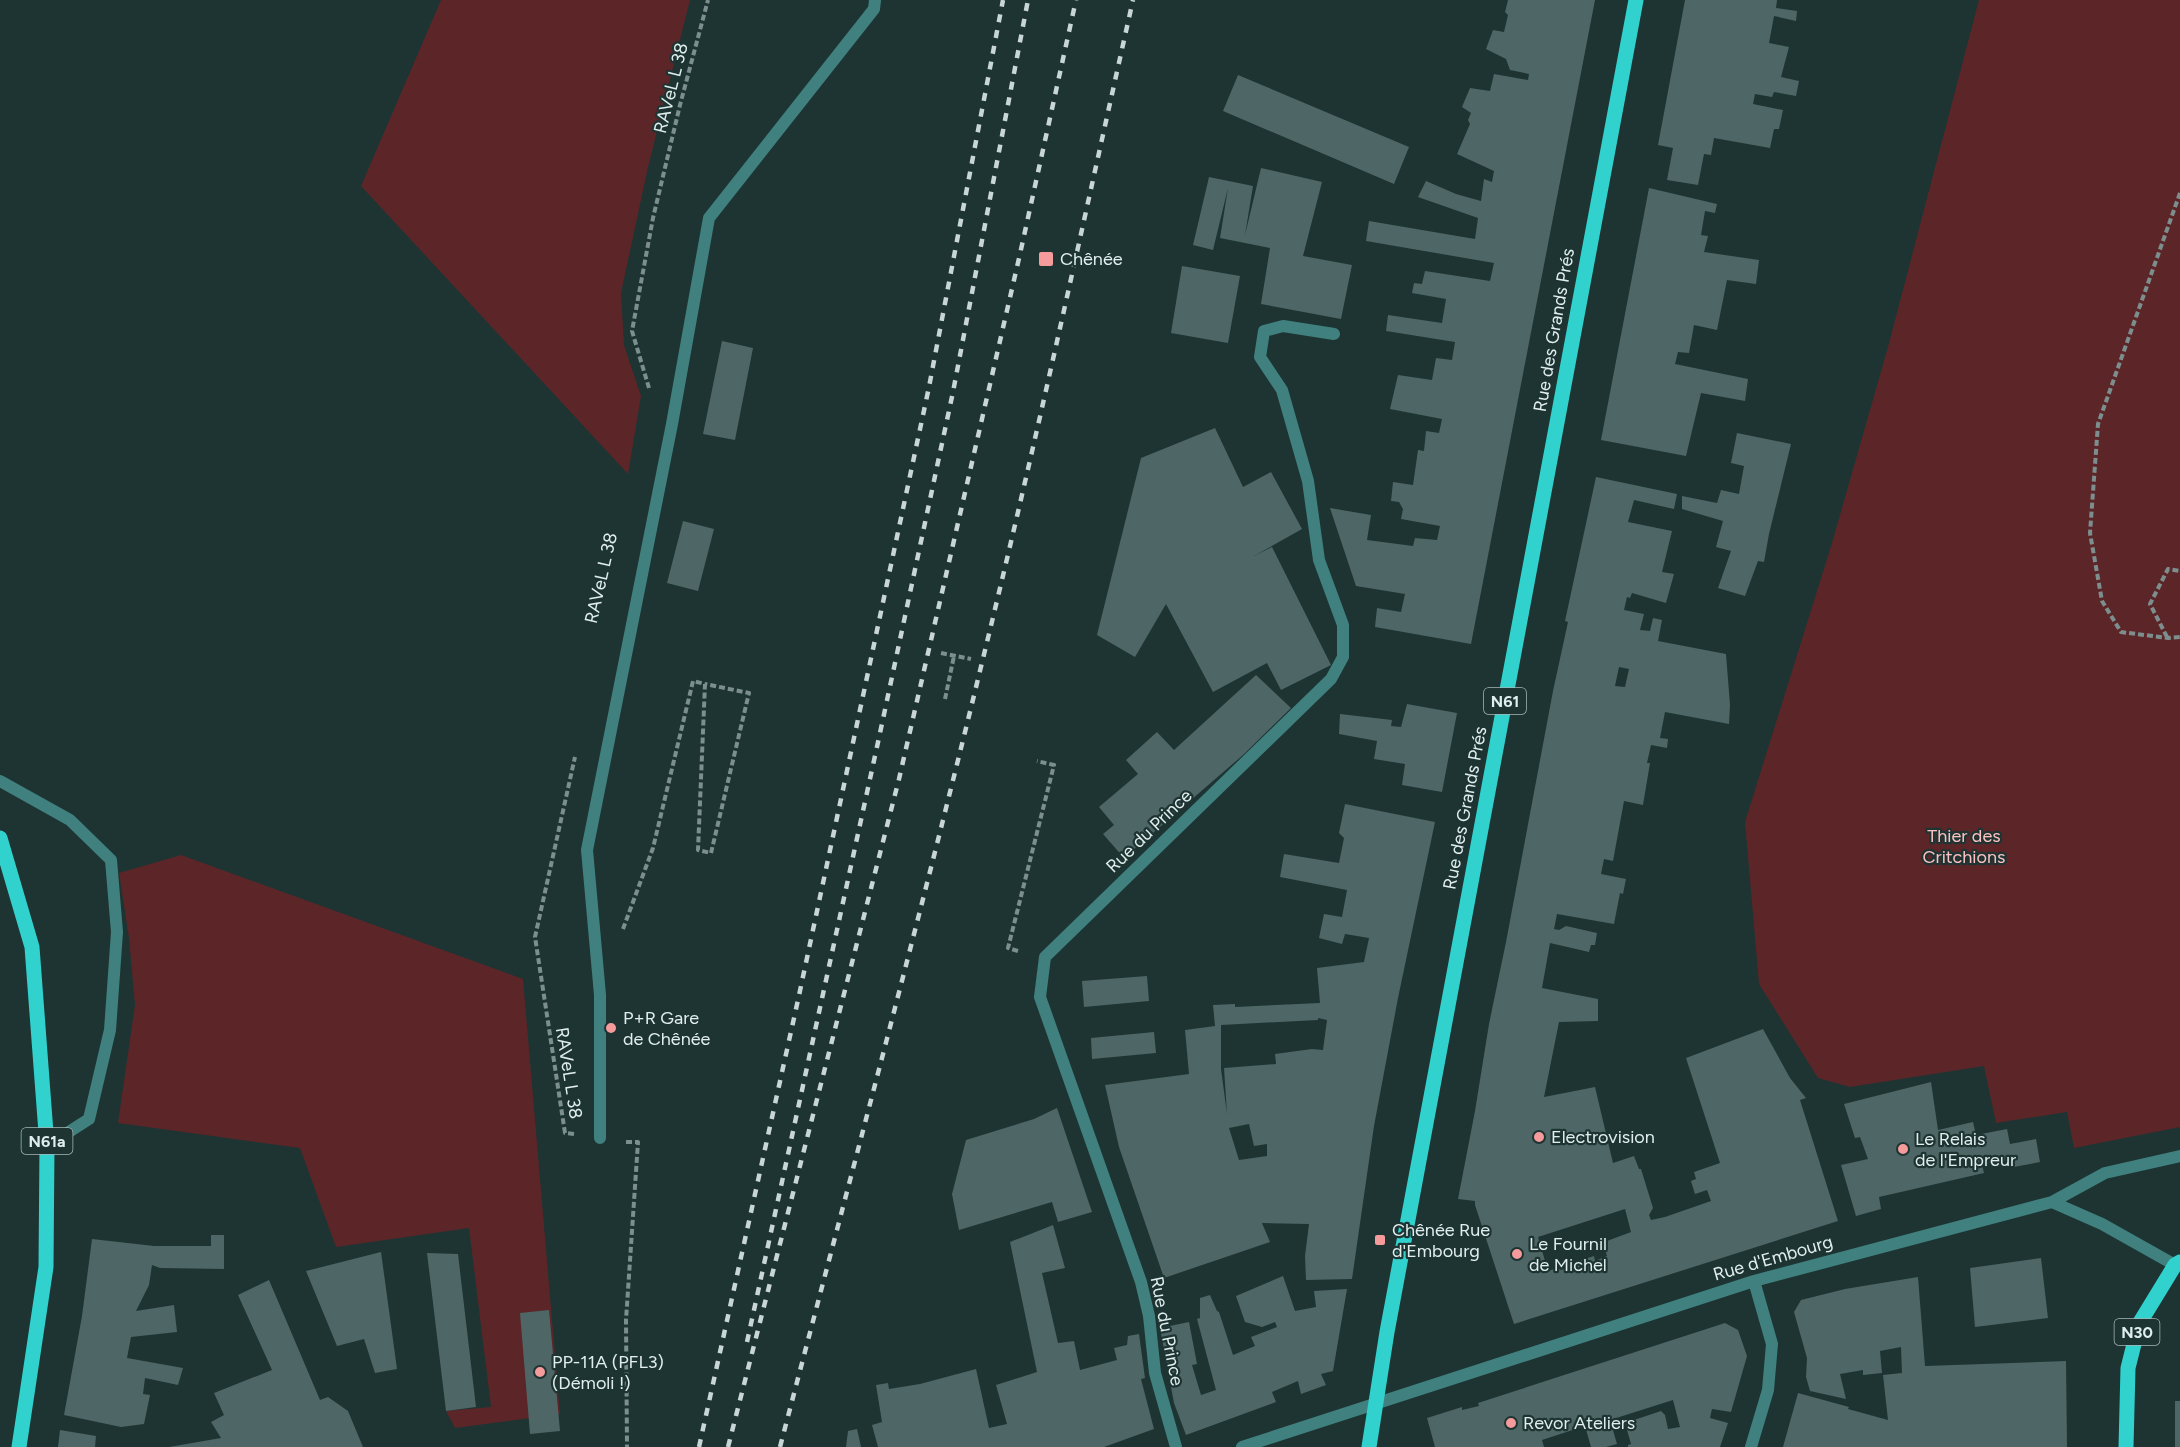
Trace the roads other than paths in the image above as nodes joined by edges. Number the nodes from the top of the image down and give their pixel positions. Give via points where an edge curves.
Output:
1 (875, 0) edge
2 (1636, 0) edge
3 (1334, 334) dead end
4 (0, 781) edge
5 (0, 838) edge
6 (600, 1138) road end
7 (48, 1146) junction
8 (2180, 1156) edge
9 (2052, 1202) junction
10 (2178, 1263) edge
11 (1754, 1281) junction
12 (1375, 1403) junction
13 (19, 1447) edge
14 (1176, 1447) edge
15 (1242, 1447) edge
16 (1369, 1447) edge
17 (1751, 1447) edge
18 (2126, 1447) edge

1 - 6 street via 873,9 710,218 587,850 600,995
2 - 12 main road, Rue des Grands Prés / N61
3 - 14 street, Rue du Prince via 1283,327 1264,330 1260,357 1282,390 1295,432 1308,481 1319,560 1343,625 1343,657 1331,679 1046,957 1040,997 1141,1282 1155,1373
4 - 7 street via 70,820 111,860 117,932 110,1030 89,1119
5 - 7 main road, N61a via 32,947
7 - 13 main road, N61a via 46,1267
8 - 9 street via 2105,1173
9 - 10 street
9 - 11 street, Rue d'Embourg
10 - 18 main road, N30 via 2139,1324 2128,1368
11 - 12 street, Rue d'Embourg
11 - 17 street via 1772,1344 1768,1390
12 - 15 street, Rue d'Embourg
12 - 16 main road, Rue des Grands Prés / N61

